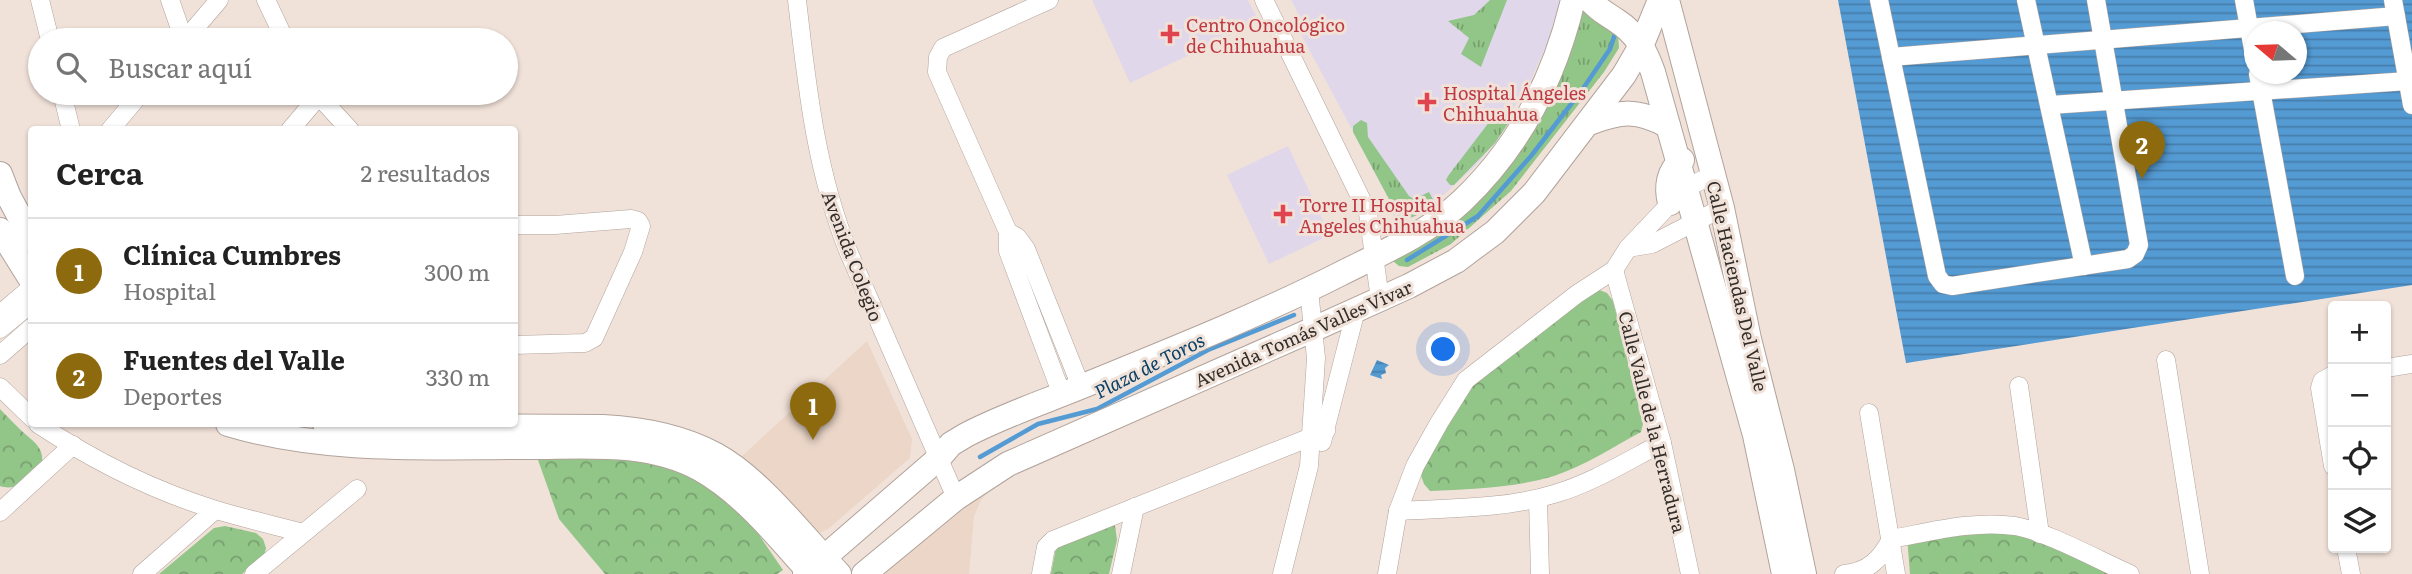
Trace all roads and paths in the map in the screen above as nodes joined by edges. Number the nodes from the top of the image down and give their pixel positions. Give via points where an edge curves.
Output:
1 (40, 0) edge
2 (170, 0) edge
3 (219, 0) edge
4 (266, 0) edge
5 (797, 0) edge
6 (1049, 0) edge
7 (1264, 0) edge
8 (1573, 0) edge
9 (1590, 0) edge
10 (1660, 0) edge
11 (1667, 0) edge
12 (1879, 0) edge
13 (2026, 0) edge
14 (2096, 0) edge
15 (2245, 0) edge
16 (2394, 8) edge
17 (2249, 21) edge
18 (2300, 21) edge
19 (47, 28) edge
20 (180, 28) edge
21 (195, 28) edge
22 (279, 28) edge
23 (2244, 28) edge
24 (2101, 40) junction
25 (1642, 44) junction
26 (2035, 45) junction
27 (1891, 57) junction
28 (2408, 81) junction
29 (2307, 82) edge
30 (2245, 84) edge
31 (2260, 84) edge
32 (2113, 101) junction
33 (65, 105) edge
34 (131, 105) edge
35 (309, 105) edge
36 (326, 105) edge
37 (2050, 105) junction
38 (2412, 105) edge
39 (1589, 123) junction
40 (70, 126) edge
41 (113, 126) edge
42 (293, 126) edge
43 (346, 126) edge
44 (1668, 126) junction
45 (1706, 144) junction
46 (1678, 162) junction
47 (0, 174) edge
48 (1713, 174) junction
49 (1678, 195) junction
50 (1722, 208) junction
51 (518, 225) edge
52 (1687, 226) junction
53 (0, 230) edge
54 (28, 233) edge
55 (1628, 248) junction
56 (1374, 258) junction
57 (2084, 266) junction
58 (1614, 270) junction
59 (28, 275) edge
60 (2295, 275) dead end
61 (1309, 290) junction
62 (28, 292) edge
63 (1380, 299) junction
64 (28, 306) edge
65 (1356, 310) junction
66 (1, 323) edge
67 (1314, 329) junction
68 (23, 345) edge
69 (518, 345) edge
70 (0, 355) edge
71 (2166, 360) dead end
72 (2412, 364) edge
73 (2391, 367) edge
74 (0, 369) edge
75 (1315, 372) junction
76 (1339, 376) junction
77 (2328, 378) edge
78 (2020, 386) dead end
79 (0, 387) edge
80 (1071, 391) junction
81 (1869, 413) dead end
82 (28, 414) edge
83 (43, 427) edge
84 (240, 427) edge
85 (366, 427) edge
86 (1319, 434) junction
87 (489, 436) junction
88 (2328, 436) edge
89 (1662, 443) junction
90 (72, 445) junction
91 (939, 458) junction
92 (357, 489) dead end
93 (956, 498) junction
94 (1538, 499) junction
95 (2, 506) edge
96 (1135, 507) junction
97 (215, 510) junction
98 (1398, 512) junction
99 (303, 533) junction
100 (2040, 534) junction
101 (1891, 539) junction
102 (2347, 553) edge
103 (817, 570) edge
104 (142, 574) edge
105 (254, 574) edge
106 (864, 574) edge
107 (1041, 574) edge
108 (1121, 574) edge
109 (1282, 574) edge
110 (1387, 574) edge
111 (1540, 574) edge
112 (1689, 574) edge
113 (1784, 574) edge
114 (1804, 574) edge
115 (1844, 574) edge
116 (1896, 574) edge
117 (2130, 574) edge
118 (2200, 574) edge
119 (2351, 574) edge

1 - 19 street
2 - 20 street
3 - 21 street
4 - 22 street
5 - 91 street, Avenida Colegio via 813,128 834,212
6 - 80 street via 943,48 937,72 1009,232 1026,249
7 - 56 street via 1368,213
8 - 56 main road, Avenida Tomás Valles Vivar via 1552,71 1509,147 1456,206
9 - 25 main road
10 - 25 main road, Avenida Tomás Valles Vivar
11 - 45 main road, Calle Haciendas Del Valle
12 - 27 street
13 - 26 street
14 - 24 street
15 - 17 street
16 - 18 street
16 - 28 street
23 - 24 street
24 - 26 street
24 - 32 street
25 - 39 main road, Avenida Tomás Valles Vivar
25 - 44 main road, Calle Haciendas Del Valle
26 - 27 street
26 - 37 street
27 - 57 street via 1937,276 1943,284
28 - 29 street
28 - 38 street
30 - 32 street
31 - 60 street
32 - 37 street
32 - 57 street via 2139,245 2128,259
33 - 40 street
34 - 41 street
35 - 42 street
36 - 43 street
37 - 57 street
39 - 44 main road via 1625,112
39 - 63 main road, Avenida Tomás Valles Vivar via 1534,193 1495,232 1456,261
44 - 46 main road, Calle Haciendas Del Valle
45 - 46 main road
45 - 48 main road, Calle Haciendas Del Valle
46 - 49 main road, Calle Haciendas Del Valle
47 - 54 main road
48 - 49 street
48 - 50 main road, Calle Haciendas Del Valle
49 - 52 main road, Calle Haciendas Del Valle
49 - 55 street
50 - 52 street
50 - 114 main road, Calle Haciendas Del Valle
51 - 69 street via 631,219 641,226 594,338 585,343
52 - 55 street via 1652,244
52 - 113 main road, Calle Haciendas Del Valle via 1757,445
53 - 59 main road
55 - 58 street
56 - 61 main road, Avenida Tomás Valles Vivar
56 - 63 street
58 - 89 street, Calle Valle de la Herradura
58 - 98 street via 1466,380 1426,445
61 - 67 street
61 - 80 main road, Avenida Tomás Valles Vivar
62 - 66 street
63 - 65 main road, Avenida Tomás Valles Vivar
64 - 66 street
65 - 67 main road, Avenida Tomás Valles Vivar
65 - 76 street
66 - 68 street
67 - 75 street
67 - 93 main road, Avenida Tomás Valles Vivar via 1022,457
68 - 70 street
68 - 74 street
71 - 118 street
72 - 73 street
75 - 76 street
75 - 86 street
76 - 86 street
77 - 88 street via 2320,388
78 - 100 street
79 - 82 street
80 - 91 main road, Avenida Tomás Valles Vivar via 973,431 951,444
81 - 101 street
83 - 90 street
84 - 87 main road via 321,443 412,447
85 - 87 main road
86 - 96 street
86 - 109 street
87 - 103 main road via 524,447 639,449 681,460 718,480
87 - 103 main road via 626,428 693,445 747,477
89 - 94 street via 1580,484
89 - 112 street, Calle Valle de la Herradura
90 - 95 street
90 - 97 street via 151,486
91 - 93 street, Avenida Colegio
91 - 103 main road, Avenida Tomás Valles Vivar
92 - 99 street
93 - 106 main road, Avenida Tomás Valles Vivar
94 - 98 street
94 - 111 street
96 - 107 street via 1049,543
96 - 108 street
97 - 99 street
97 - 104 street
98 - 110 street
99 - 105 street
100 - 101 street via 1994,524
100 - 117 street
101 - 115 street via 1871,566
101 - 116 street
102 - 119 street

